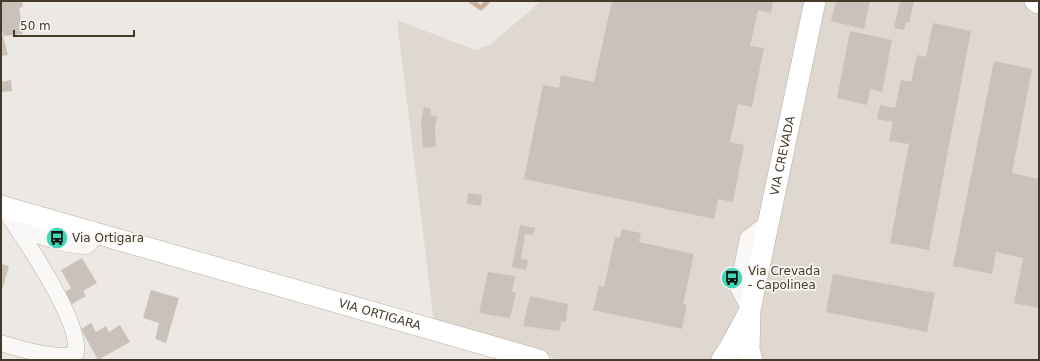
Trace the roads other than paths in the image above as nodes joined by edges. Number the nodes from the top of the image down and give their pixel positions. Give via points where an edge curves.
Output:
1 (816, 1) edge
2 (1036, 1) edge
3 (1039, 3) edge
4 (2, 206) edge
5 (17, 228) junction
6 (94, 232) junction
7 (750, 310) junction
8 (1, 343) edge
9 (539, 360) edge
10 (722, 360) edge
11 (738, 360) edge
12 (752, 360) edge

1 - 7 main road, VIA CREVADA
2 - 3 main road
4 - 5 street
4 - 6 main road, VIA ORTIGARA
5 - 6 street via 80,246 87,246
5 - 8 street via 61,302 72,328 77,345 76,353 70,357 51,357
6 - 9 main road, VIA ORTIGARA
7 - 10 main road, VIA CREVADA
7 - 11 street, VIA CREVADA
7 - 12 main road, VIA CREVADA via 749,350

